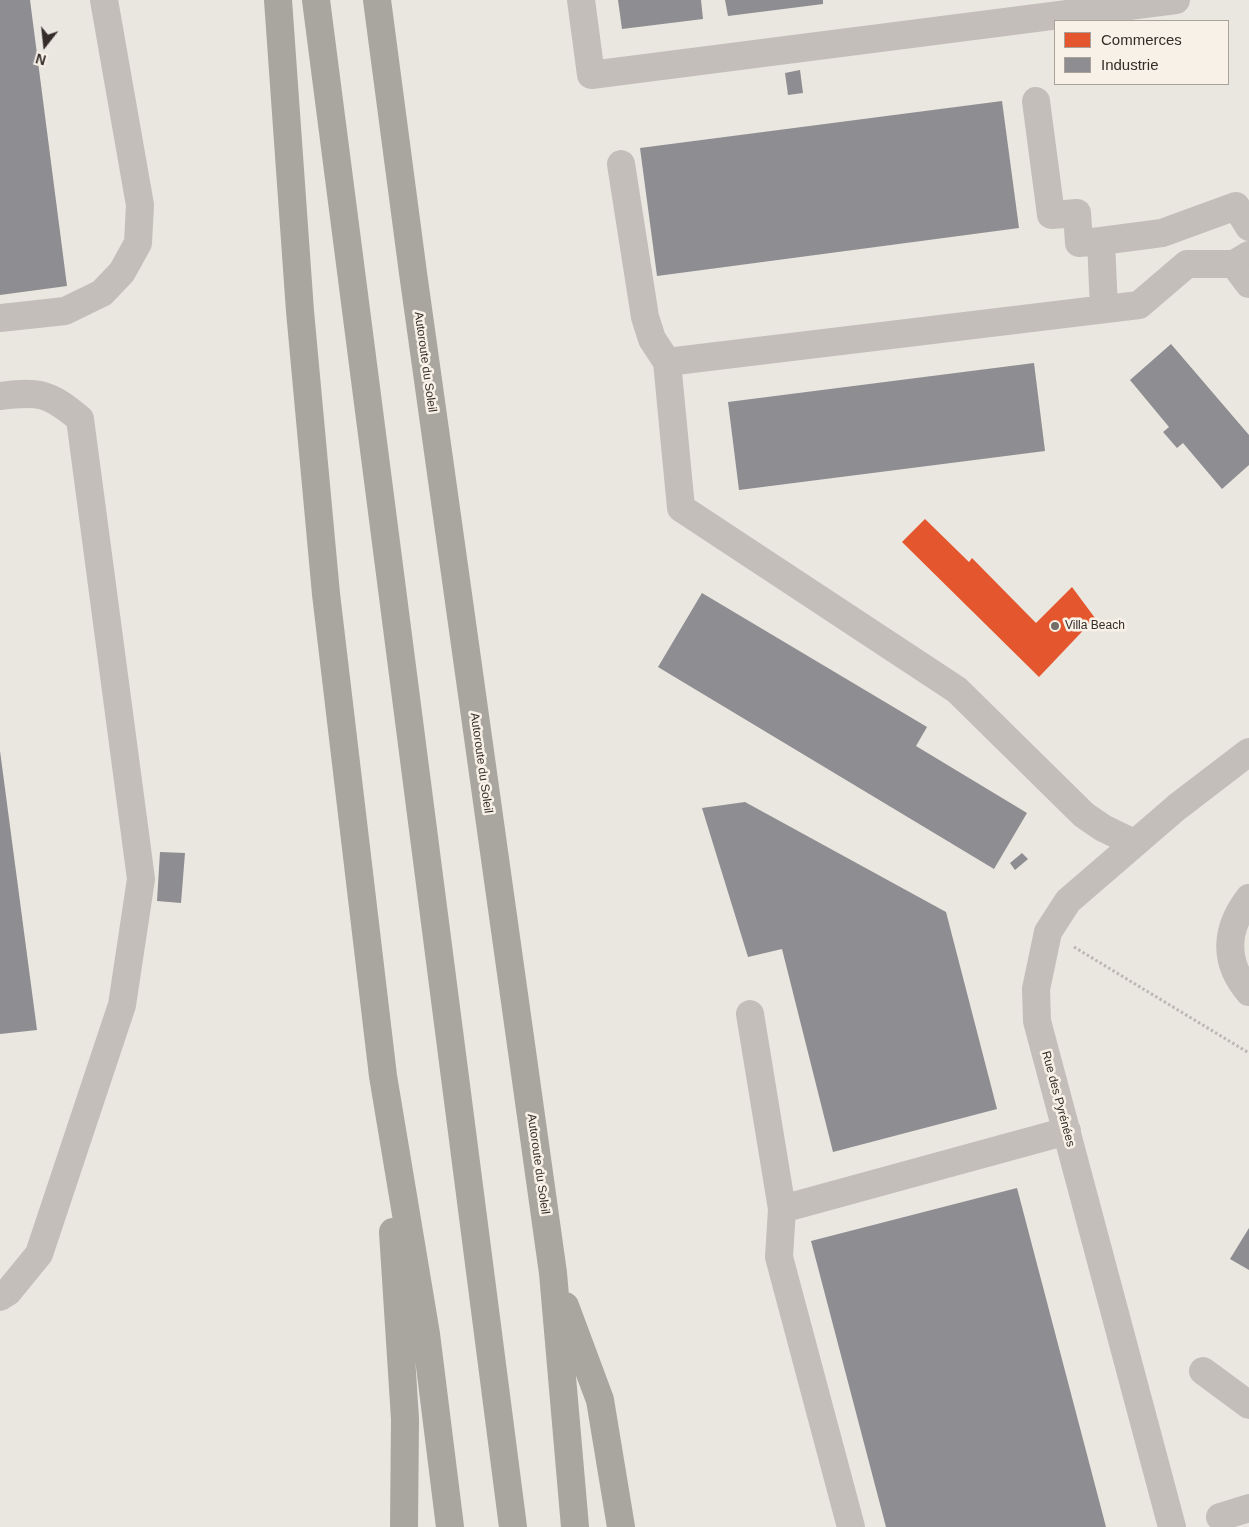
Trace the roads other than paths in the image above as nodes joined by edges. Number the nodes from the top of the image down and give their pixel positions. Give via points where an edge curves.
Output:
1 (104, 0) edge
2 (278, 0) edge
3 (316, 0) edge
4 (377, 0) edge
5 (581, 0) edge
6 (1176, 0) edge
7 (1036, 101) dead end
8 (622, 164) dead end
9 (1249, 227) edge
10 (1101, 241) junction
11 (1244, 268) edge
12 (1104, 309) junction
13 (0, 318) edge
14 (667, 362) junction
15 (0, 396) edge
16 (1249, 752) edge
17 (1134, 843) junction
18 (1249, 898) edge
19 (1249, 992) edge
20 (750, 1014) dead end
21 (384, 1076) junction
22 (1067, 1131) junction
23 (782, 1209) junction
24 (553, 1273) junction
25 (0, 1297) edge
26 (1202, 1372) dead end
27 (1249, 1405) edge
28 (1249, 1508) edge
29 (1220, 1517) dead end
30 (404, 1527) edge
31 (450, 1527) edge
32 (513, 1527) edge
33 (575, 1527) edge
34 (621, 1527) edge
35 (851, 1527) edge
36 (1172, 1527) edge

1 - 13 street via 140,206 138,243 122,272 102,293 65,311
2 - 21 highway via 300,311 326,594
3 - 32 highway
4 - 24 highway, Autoroute du Soleil
5 - 6 street via 591,76
7 - 10 street via 1051,215 1076,212 1080,243
8 - 14 street via 645,317 652,339
9 - 10 street via 1236,206 1162,233
10 - 12 street
11 - 12 street via 1187,264 1139,304
12 - 14 street
14 - 17 street via 681,508 957,690 1084,815
15 - 25 street via 28,393 58,400 80,419 141,879 122,1005 39,1254 8,1292
16 - 17 street, Rue des Pyrénées
17 - 22 street, Rue des Pyrénées via 1068,901 1048,932 1036,989 1037,1021
18 - 19 street via 1235,924 1228,950 1235,974
20 - 23 street
21 - 30 highway via 405,1419
21 - 31 highway via 426,1334
22 - 23 street
22 - 36 street, Rue des Pyrénées
23 - 35 street via 780,1257
24 - 33 highway, Autoroute du Soleil
24 - 34 highway via 600,1400
26 - 27 street
28 - 29 street

